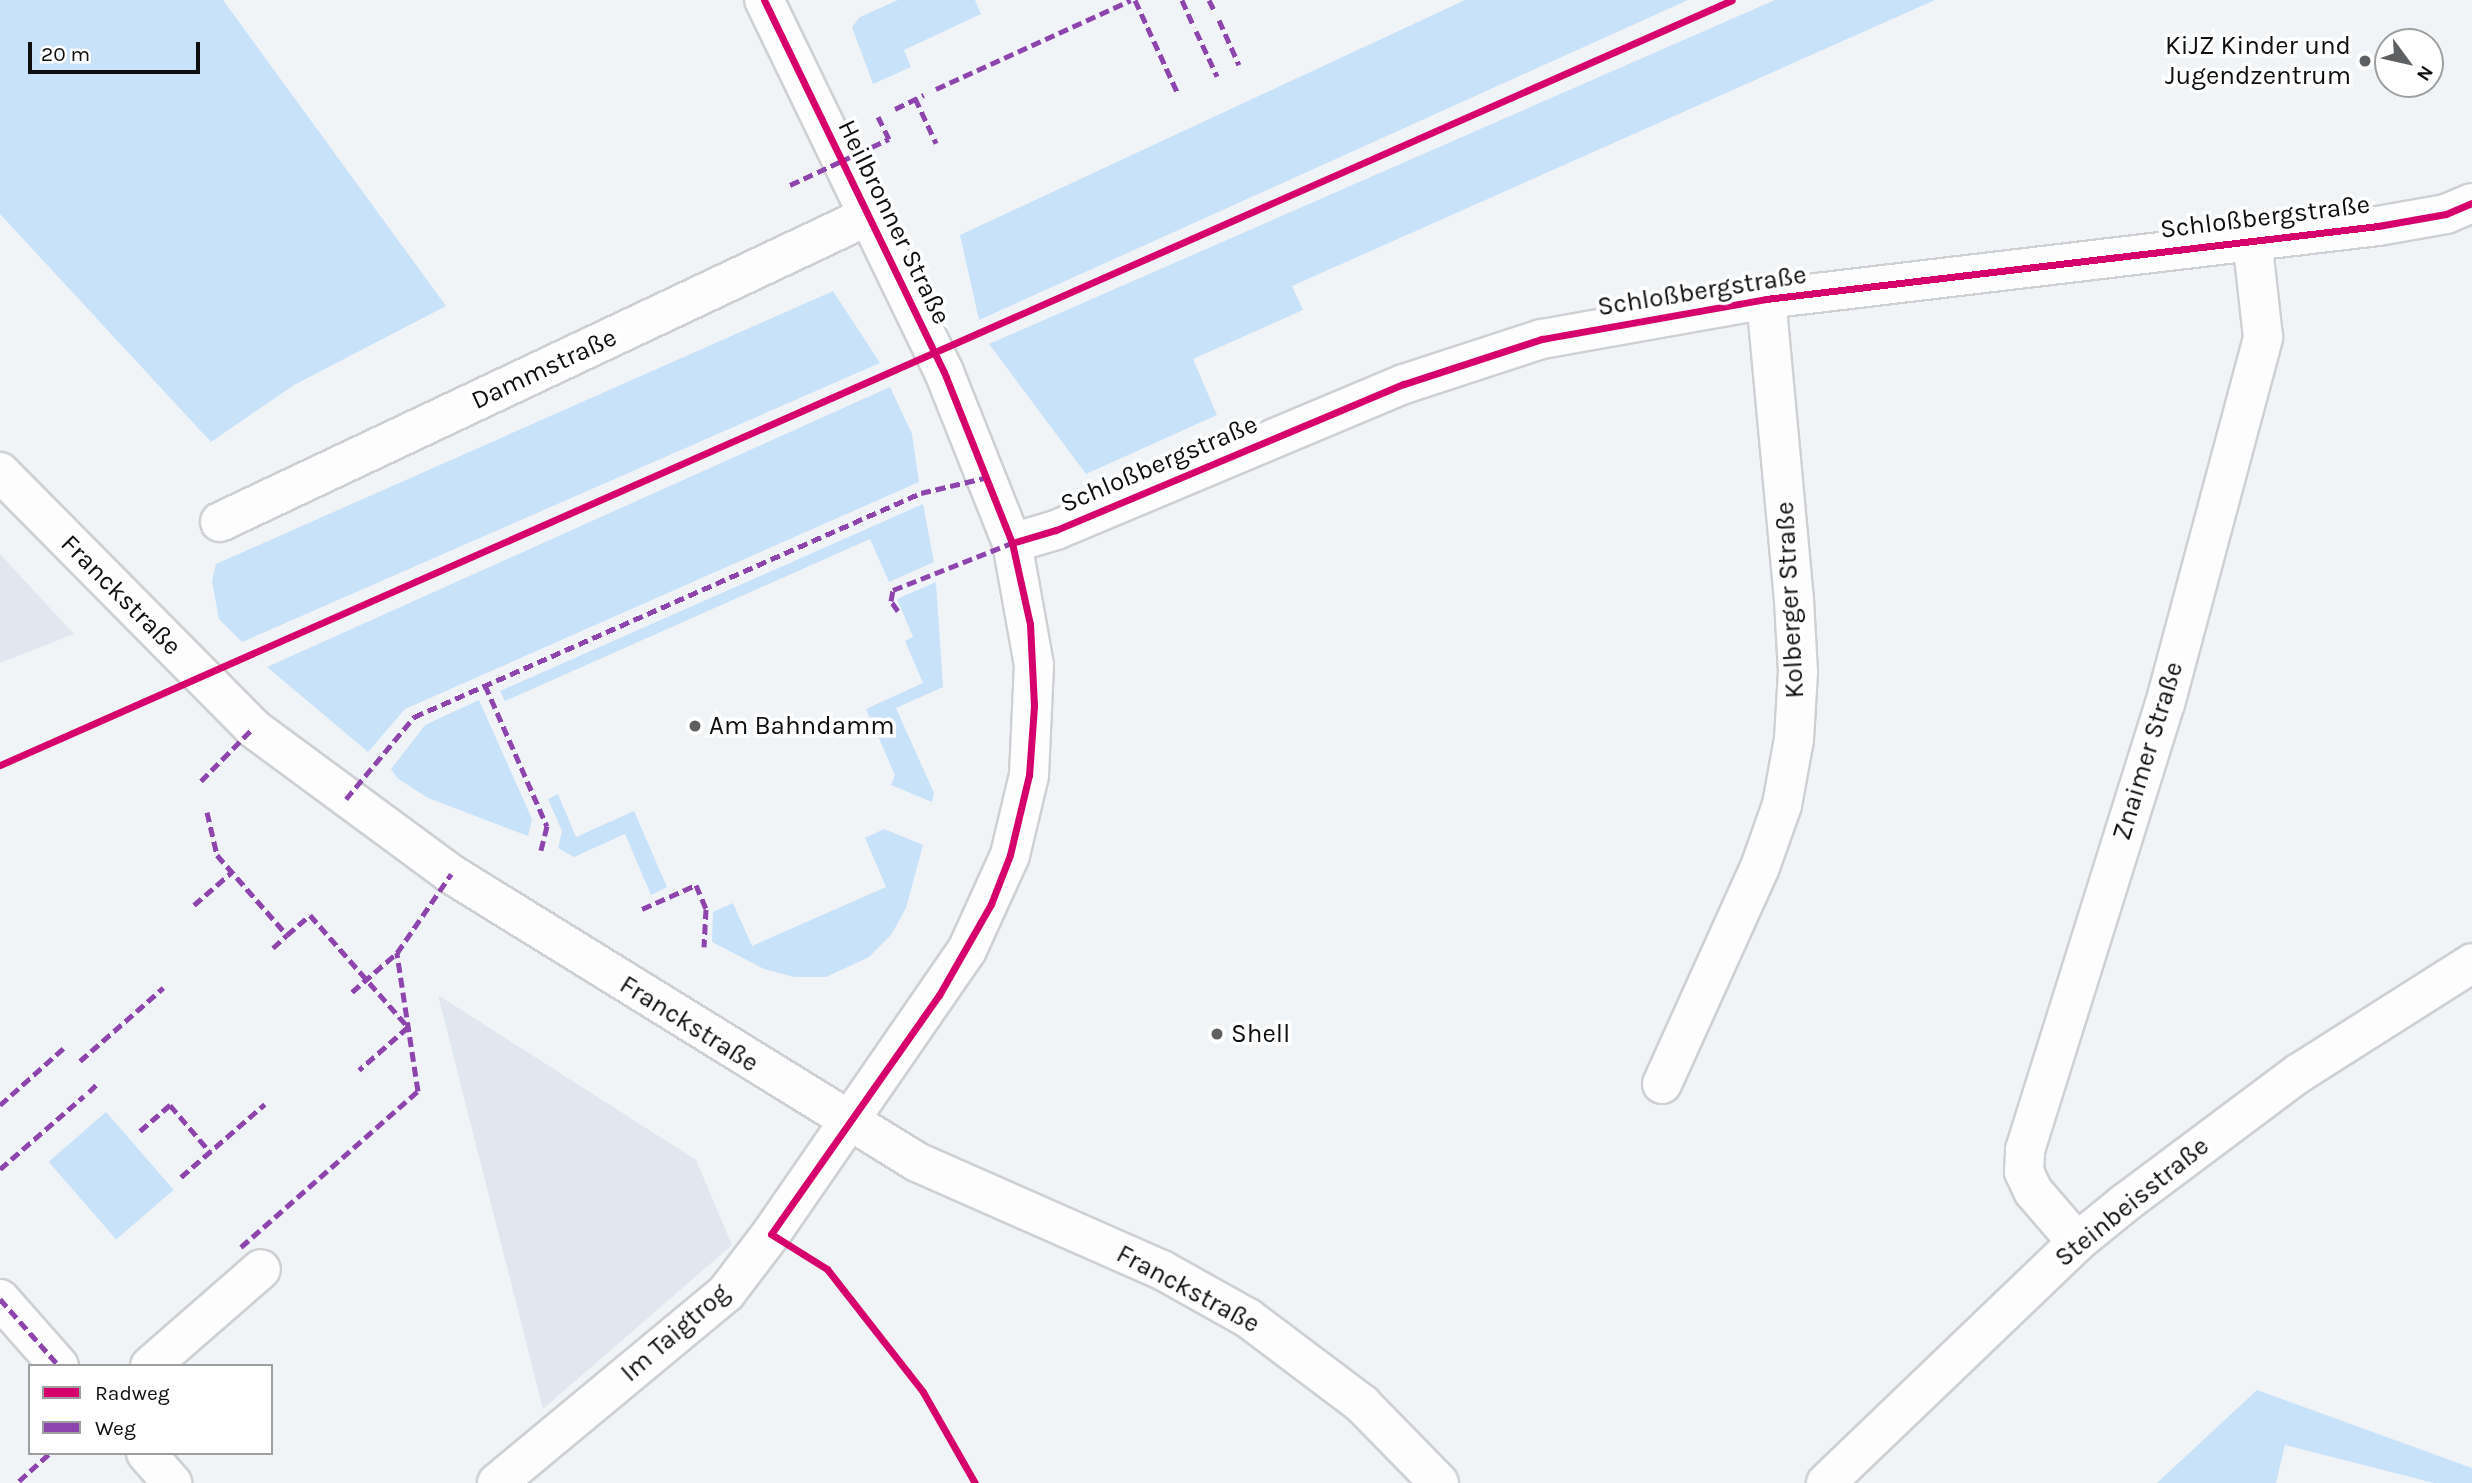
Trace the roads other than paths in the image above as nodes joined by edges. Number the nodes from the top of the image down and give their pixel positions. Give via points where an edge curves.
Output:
1 (764, 0) edge
2 (2472, 203) edge
3 (868, 216) junction
4 (2252, 239) junction
5 (1766, 299) junction
6 (0, 472) edge
7 (220, 522) dead end
8 (1012, 543) junction
9 (2472, 963) edge
10 (1662, 1084) dead end
11 (849, 1122) junction
12 (2077, 1242) junction
13 (261, 1269) dead end
14 (0, 1299) edge
15 (57, 1364) edge
16 (152, 1364) edge
17 (148, 1455) edge
18 (172, 1483) edge
19 (496, 1483) edge
20 (1439, 1483) edge
21 (1826, 1483) edge

1 - 3 street, Heilbronner Straße
2 - 4 street, Schloßbergstraße via 2446,214 2378,226
3 - 7 street, Dammstraße
3 - 8 street, Heilbronner Straße via 944,372
4 - 5 street, Schloßbergstraße
4 - 12 street, Znaimer Straße via 2263,337 2165,704 2025,1150 2024,1172 2033,1191
5 - 8 street, Schloßbergstraße via 1530,343 1404,384 1056,530
5 - 10 street, Kolberger Straße via 1794,600 1798,671 1794,739 1782,806 1760,867
6 - 11 street, Franckstraße via 263,736 451,874
8 - 11 street, Heilbronner Straße via 1034,664 1029,775 1017,828 991,904 967,950
9 - 12 street, Steinbeisstraße via 2299,1073
11 - 19 street, Im Taigtrog via 726,1293
11 - 20 street, Franckstraße via 917,1162 1162,1270 1248,1318 1362,1404
12 - 21 street, Steinbeisstraße
13 - 16 street
14 - 15 street
17 - 18 street

